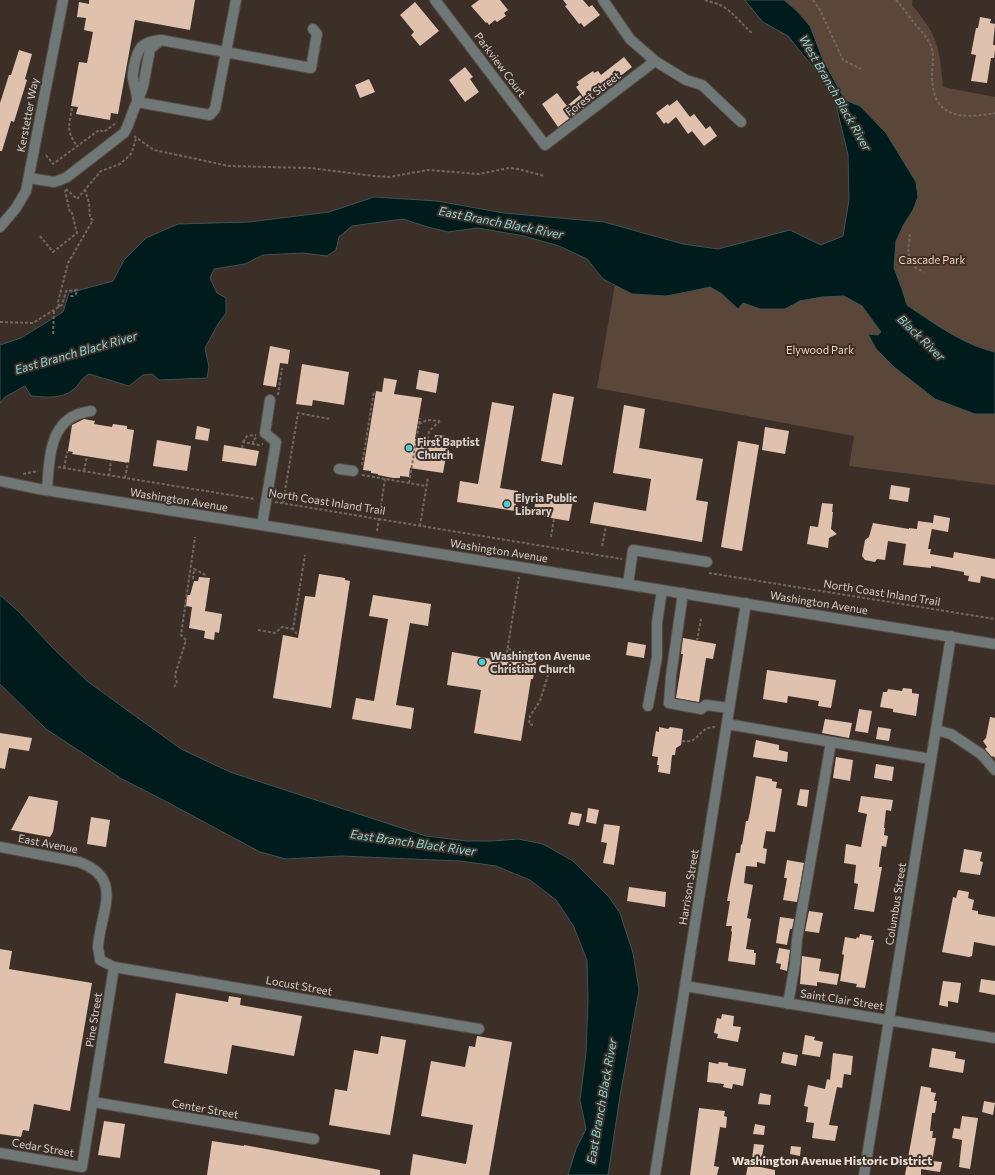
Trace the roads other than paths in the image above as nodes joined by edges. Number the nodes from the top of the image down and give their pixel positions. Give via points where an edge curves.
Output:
1 (63, 0) edge
2 (236, 0) edge
3 (435, 0) edge
4 (603, 0) edge
5 (313, 29) dead end
6 (226, 53) junction
7 (655, 61) junction
8 (137, 102) junction
9 (741, 122) dead end
10 (545, 145) joint
11 (29, 178) junction
12 (0, 227) edge
13 (274, 397) road end
14 (91, 411) dead end
15 (339, 469) dead end
16 (358, 471) road end
17 (0, 481) edge
18 (47, 490) junction
19 (262, 525) junction
20 (707, 562) dead end
21 (628, 584) junction
22 (662, 590) junction
23 (682, 593) junction
24 (746, 603) junction
25 (951, 636) junction
26 (995, 644) edge
27 (648, 706) dead end
28 (729, 708) junction
29 (723, 726) junction
30 (936, 730) junction
31 (831, 742) junction
32 (931, 759) junction
33 (995, 770) edge
34 (0, 848) edge
35 (114, 967) junction
36 (685, 986) junction
37 (788, 1004) junction
38 (889, 1020) junction
39 (479, 1029) dead end
40 (995, 1038) edge
41 (93, 1102) junction
42 (314, 1140) dead end
43 (0, 1153) edge
44 (82, 1167) joint
45 (655, 1175) edge
46 (864, 1175) edge

1 - 11 street, Kerstetter Way
2 - 6 street
3 - 10 street, Parkview Court
4 - 7 street via 630,39
5 - 6 street via 317,34 311,68
6 - 8 street via 161,40 150,49 143,87
6 - 8 street via 215,109 210,115
7 - 9 street via 686,80 702,85
7 - 10 street, Forest Street
8 - 11 street via 124,133 67,177 54,182
11 - 12 street, Kerstetter Way via 23,198
13 - 19 street via 265,433 276,442
14 - 18 street via 76,414 63,425 56,436 50,452
15 - 16 street
17 - 18 street, Washington Avenue via 19,480
18 - 19 street, Washington Avenue
19 - 21 street, Washington Avenue
20 - 21 street via 634,550
21 - 22 street, Washington Avenue
22 - 23 street, Washington Avenue
22 - 27 street via 657,623 657,657
23 - 24 street, Washington Avenue
23 - 28 street via 670,676 669,703 701,709 706,705
24 - 25 street, Washington Avenue
24 - 28 street, Harrison Street
25 - 26 street, Washington Avenue
25 - 30 street, Columbus Street
28 - 29 street, Harrison Street
29 - 31 street
29 - 36 street, Harrison Street
30 - 32 street, Columbus Street
30 - 33 street via 952,734 981,754
31 - 32 street
31 - 37 street
32 - 38 street, Columbus Street
34 - 35 street, East Avenue via 79,862 99,873 106,885 107,898 98,948 100,960
35 - 39 street, Locust Street
35 - 41 street, Pine Street
36 - 37 street, Saint Clair Street
36 - 45 street, Harrison Street
37 - 38 street, Saint Clair Street
38 - 40 street, Saint Clair Street
38 - 46 street, Columbus Street
41 - 42 street, Center Street
41 - 44 street, Pine Street
43 - 44 street, Cedar Street

